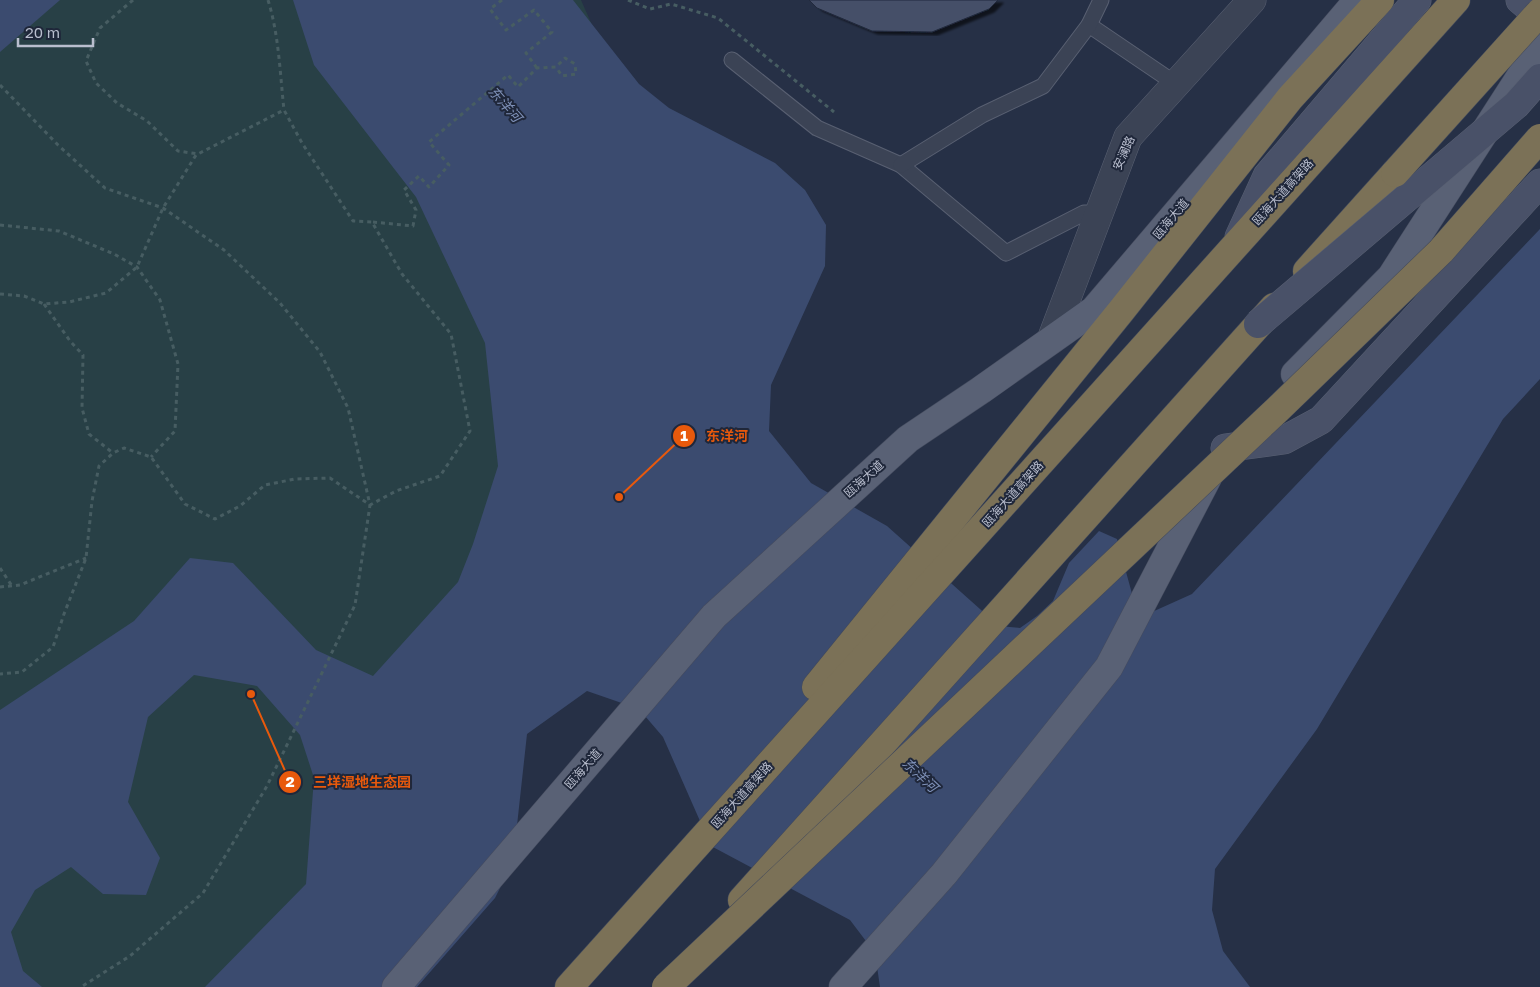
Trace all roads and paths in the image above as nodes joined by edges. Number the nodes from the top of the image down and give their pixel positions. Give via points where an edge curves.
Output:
1 (133, 0) edge
2 (268, 0) edge
3 (502, 0) edge
4 (1101, 0) edge
5 (1252, 0) edge
6 (1358, 0) edge
7 (1380, 0) edge
8 (1417, 0) edge
9 (1456, 0) edge
10 (1520, 0) edge
11 (1540, 12) edge
12 (1540, 17) edge
13 (1090, 25) junction
14 (1540, 46) edge
15 (732, 60) dead end
16 (556, 67) junction
17 (537, 68) junction
18 (1540, 78) edge
19 (1176, 84) junction
20 (0, 85) edge
21 (284, 110) junction
22 (1540, 138) edge
23 (198, 154) junction
24 (901, 165) junction
25 (1540, 183) edge
26 (163, 208) junction
27 (1099, 214) junction
28 (372, 222) junction
29 (0, 225) edge
30 (1234, 246) junction
31 (137, 267) junction
32 (0, 294) edge
33 (44, 304) junction
34 (1258, 324) junction
35 (1052, 340) junction
36 (1223, 448) junction
37 (113, 453) junction
38 (151, 457) junction
39 (370, 506) junction
40 (86, 558) junction
41 (0, 568) edge
42 (12, 586) junction
43 (0, 587) edge
44 (0, 674) edge
45 (602, 950) junction
46 (81, 987) edge
47 (396, 987) edge
48 (569, 987) edge
49 (665, 987) edge
50 (843, 987) edge

1 - 23 path via 100,28 86,61 96,83 117,103 147,121 178,151
2 - 21 path via 273,14
3 - 17 path via 490,9 506,30 534,10 552,32 526,53
4 - 13 lane
5 - 19 street, 安澜路
6 - 35 main road, 瓯海大道 via 1094,310
7 - 45 highway via 1290,98 1115,319
8 - 30 main road via 1268,176
9 - 30 highway, 瓯海大道高架路
10 - 12 main road
11 - 34 highway, bridge
13 - 19 lane
13 - 24 lane via 1044,86 982,115
14 - 36 main road via 1391,277
15 - 24 lane via 818,128
16 - 16 path via 562,76 576,74 575,64 565,58
16 - 17 path
17 - 28 path via 518,88 508,75 429,142 449,165 429,186 419,176 404,190 416,210 413,226
18 - 34 main road, bridge via 1516,105
19 - 27 street, 安澜路 via 1128,137
20 - 26 path via 105,188
21 - 23 path
21 - 28 path via 353,221
22 - 49 highway, bridge via 1441,251 1271,416
23 - 26 path
24 - 27 lane via 1006,253 1084,212
25 - 36 main road via 1321,420 1284,440
26 - 31 path
26 - 39 path via 224,250 280,303 320,352 348,408
27 - 35 street, 安澜路
28 - 39 path via 402,274 451,334 470,431 440,476 396,491
29 - 31 path via 59,231
30 - 45 highway, 瓯海大道高架路
31 - 33 path via 106,293
31 - 38 path via 160,300 178,364 175,431
32 - 33 path via 24,296
33 - 37 path via 83,355 82,408 89,434
34 - 49 highway, bridge
35 - 47 main road, 瓯海大道 via 908,439 714,616
36 - 50 main road, bridge via 1109,668 944,874
37 - 38 path via 124,448
37 - 40 path via 99,466
38 - 39 path via 185,504 215,519 240,506 265,485 295,479 330,478
39 - 46 path via 355,605 267,786 204,893 130,956
40 - 42 path
40 - 44 path via 53,647 22,672
41 - 42 path
42 - 43 path
45 - 48 highway, 瓯海大道高架路

